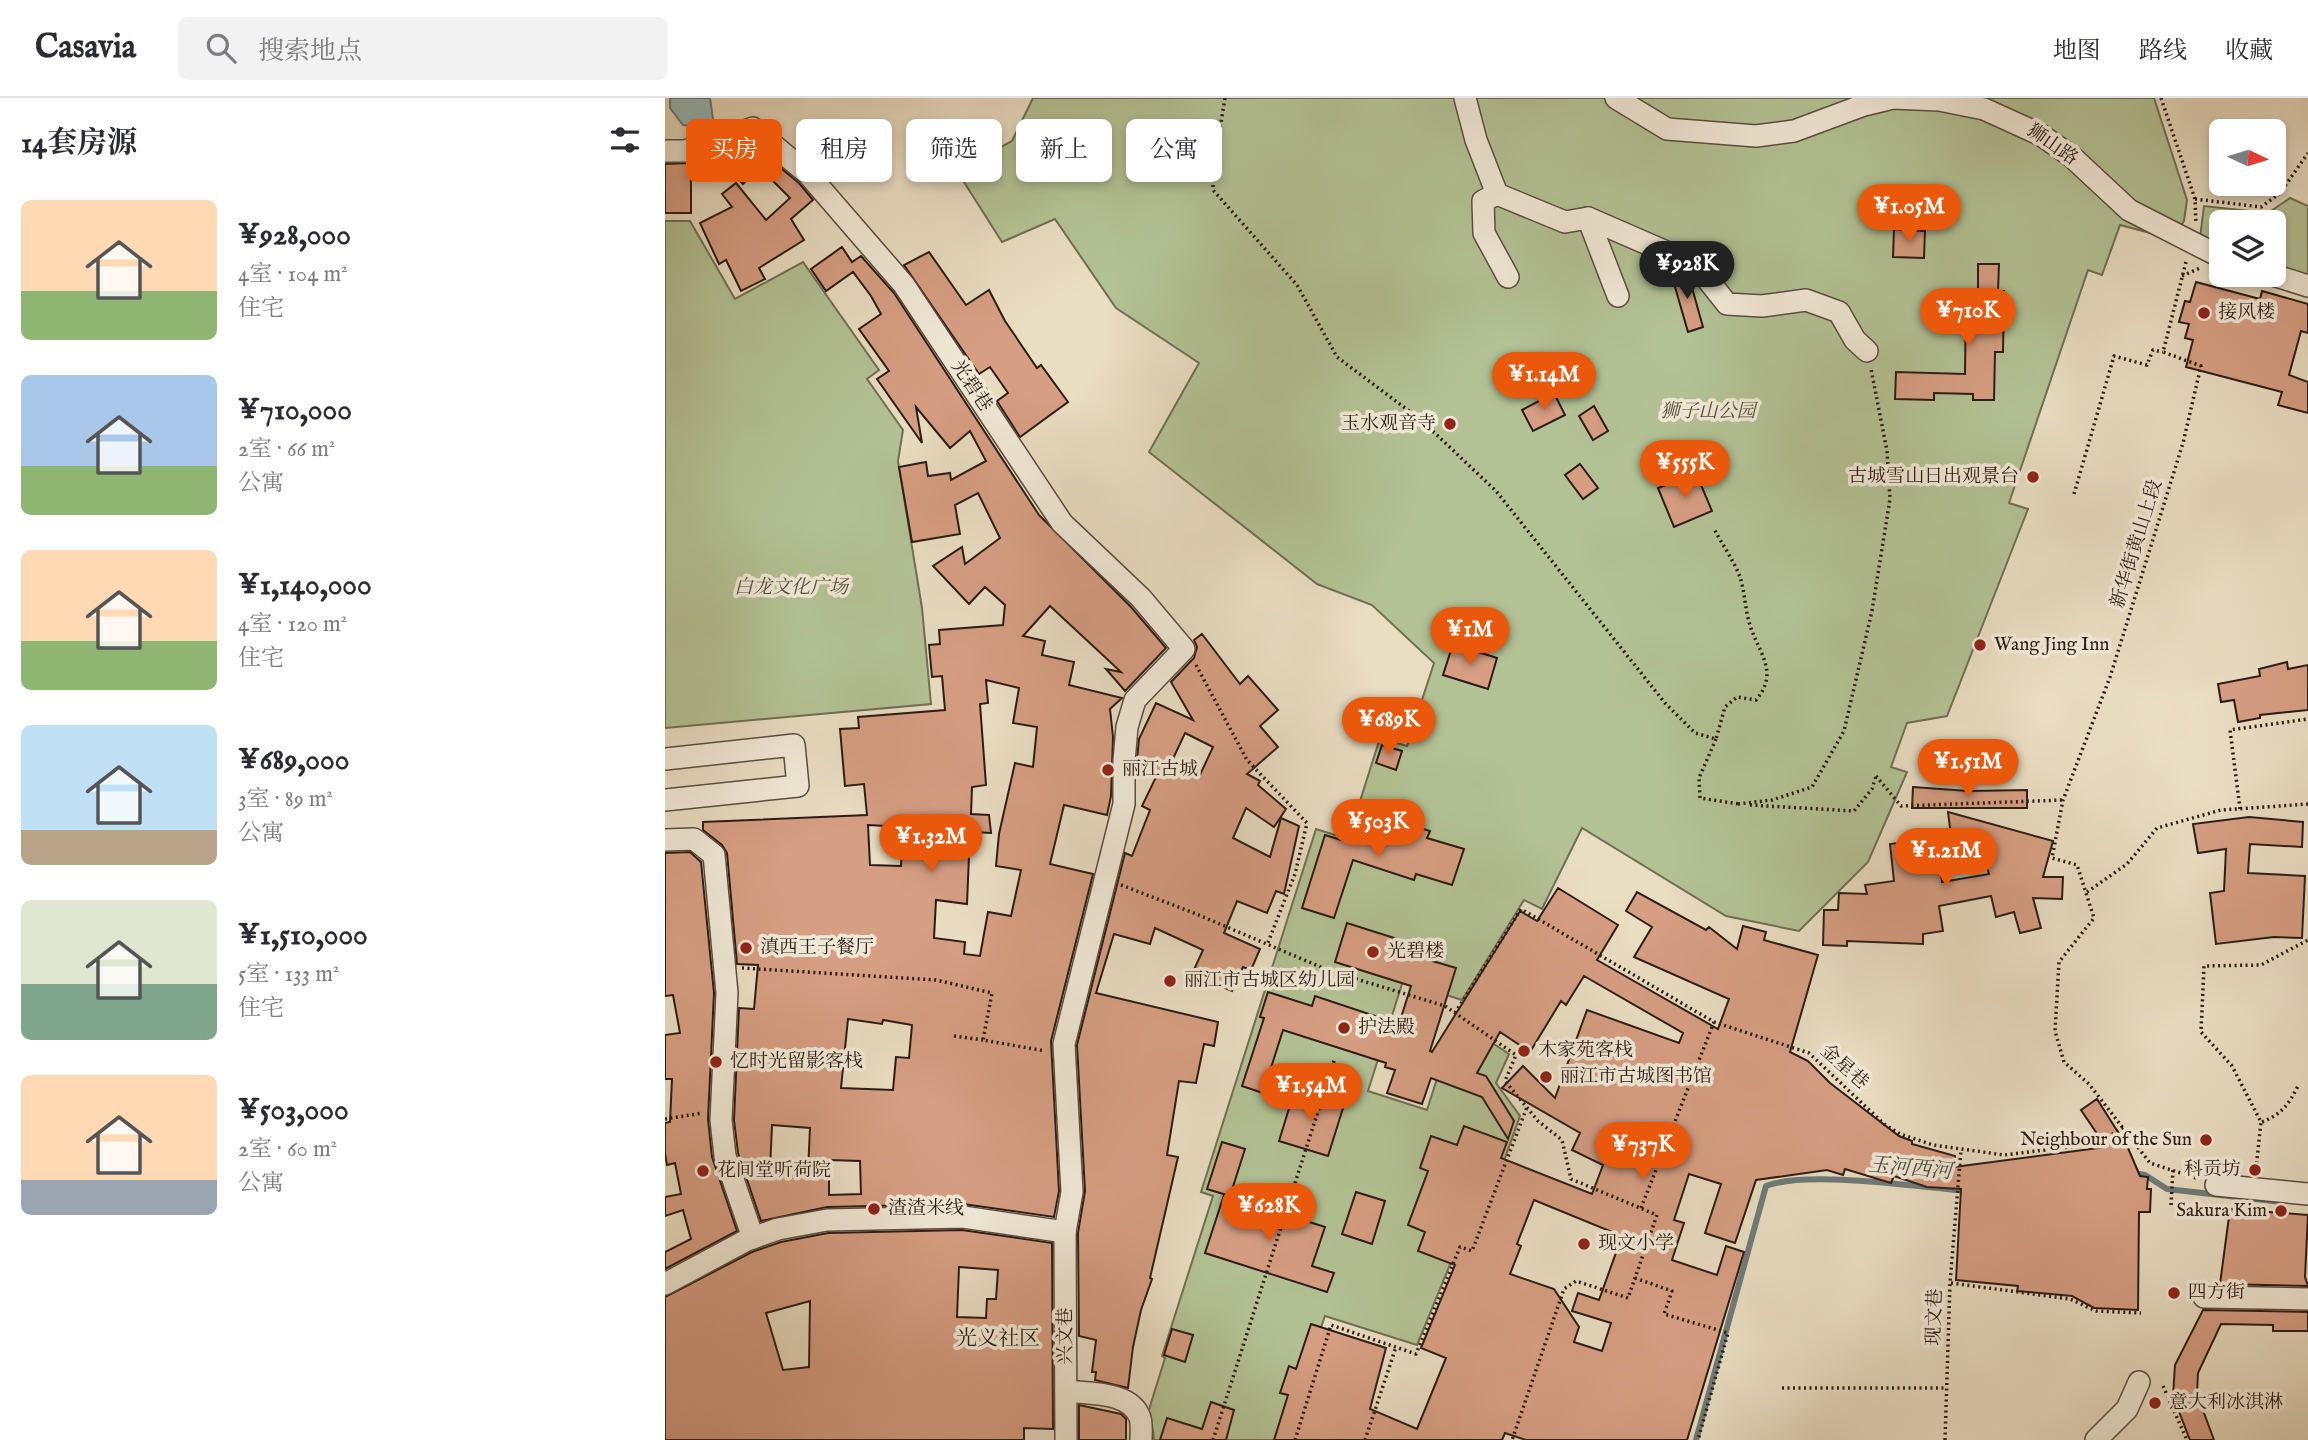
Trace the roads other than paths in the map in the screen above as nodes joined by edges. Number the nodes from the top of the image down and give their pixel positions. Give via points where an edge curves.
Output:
1 (1465, 98) edge
2 (1616, 98) edge
3 (665, 152) edge
4 (1497, 194) junction
5 (1588, 218) junction
6 (2209, 251) edge
7 (1508, 277) dead end
8 (2286, 279) edge
9 (2308, 286) edge
10 (1618, 296) dead end
11 (1867, 351) road end
12 (1184, 649) joint
13 (665, 759) edge
14 (665, 800) edge
15 (665, 840) edge
16 (2216, 1185) road end
17 (2308, 1194) edge
18 (1065, 1232) junction
19 (753, 1238) junction
20 (665, 1284) edge
21 (2204, 1297) dead end
22 (2308, 1299) edge
23 (2139, 1382) dead end
24 (1066, 1391) junction
25 (1066, 1440) edge
26 (1141, 1440) edge
27 (2096, 1440) edge

1 - 4 street
2 - 6 street, 狮山路 via 1667,129 1738,134 1794,131 1893,98 1973,106 2041,135 2129,210
3 - 12 street, 光碧巷 via 685,151 753,128 808,174 904,285 1062,523 1141,598
4 - 5 street via 1565,222
4 - 7 street via 1483,201 1484,233
5 - 10 street
5 - 11 street via 1696,265 1727,304 1762,306 1806,300 1839,312
8 - 9 street
12 - 18 street, 兴文巷 via 1135,700 1125,750 1125,804 1064,1054 1072,1192
13 - 14 street via 794,745 798,786
15 - 19 street via 694,839 714,855 727,993 722,1111 725,1156
16 - 17 street
18 - 19 street via 963,1217 827,1220
18 - 24 street, 兴文巷
19 - 20 street
21 - 22 street
23 - 27 street via 2127,1409
24 - 25 street, 兴文巷
24 - 26 street via 1118,1397 1130,1404 1140,1418

